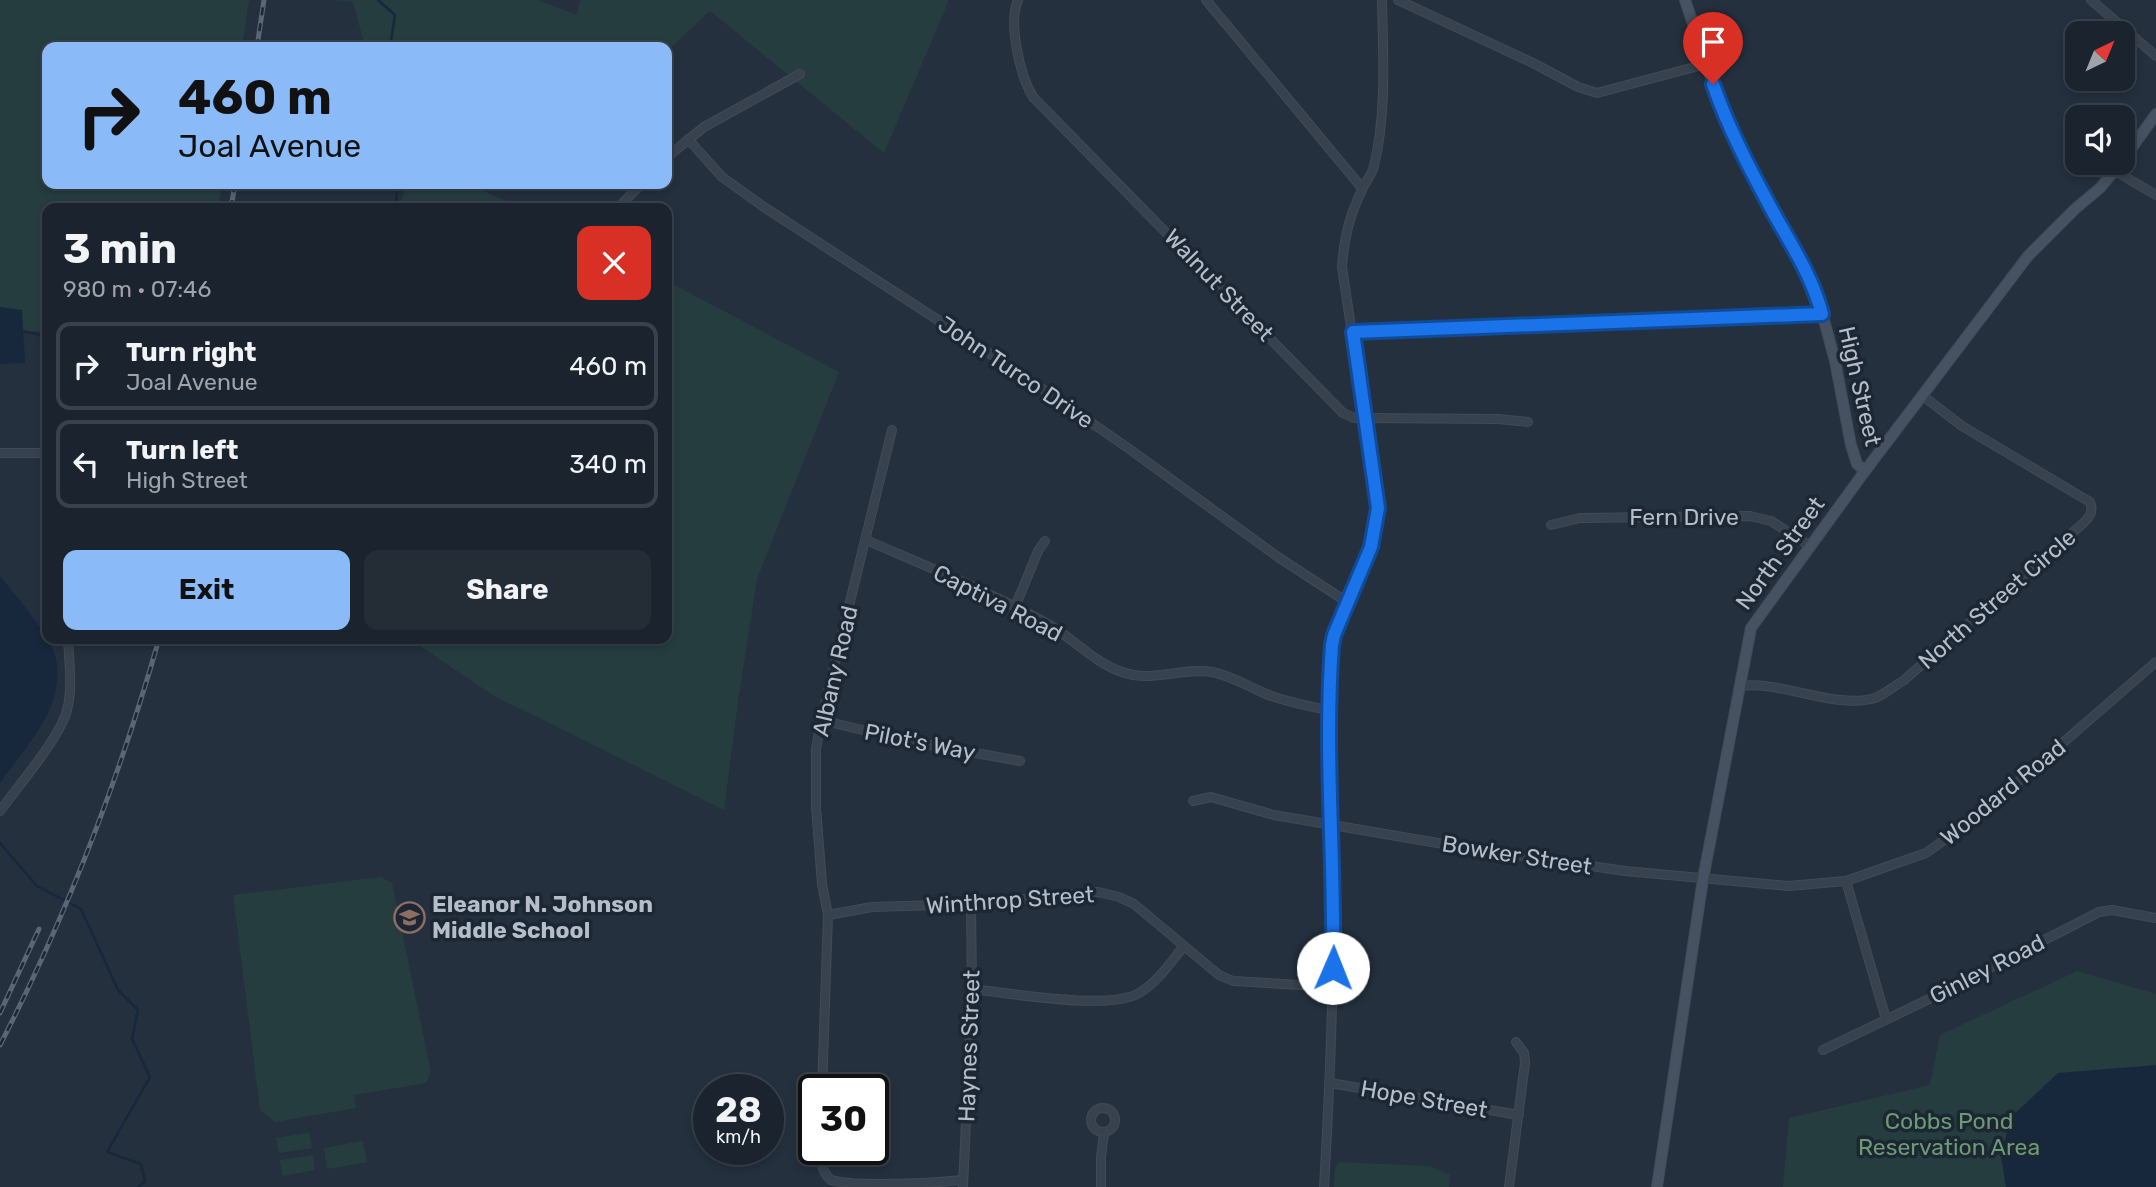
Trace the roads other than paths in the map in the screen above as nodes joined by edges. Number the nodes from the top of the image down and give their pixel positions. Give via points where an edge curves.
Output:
1 (1017, 0) edge
2 (1206, 0) edge
3 (1382, 0) edge
4 (1398, 0) edge
5 (1685, 0) edge
6 (2091, 0) edge
7 (2156, 56) edge
8 (1706, 64) junction
9 (800, 74) dead end
10 (2156, 114) edge
11 (688, 139) junction
12 (2135, 143) edge
13 (672, 153) edge
14 (2109, 175) edge
15 (2131, 175) edge
16 (1362, 188) junction
17 (636, 189) edge
18 (2156, 195) edge
19 (623, 203) edge
20 (1822, 314) junction
21 (1353, 332) junction
22 (1923, 396) junction
23 (1366, 418) junction
24 (1528, 422) dead end
25 (892, 430) dead end
26 (0, 453) edge
27 (42, 453) edge
28 (1865, 471) junction
29 (1551, 525) dead end
30 (866, 540) junction
31 (1045, 541) dead end
32 (1810, 546) junction
33 (1347, 602) junction
34 (1015, 607) junction
35 (68, 644) edge
36 (2156, 662) edge
37 (1739, 686) junction
38 (1328, 710) junction
39 (821, 720) junction
40 (1020, 761) dead end
41 (1193, 801) dead end
42 (0, 811) edge
43 (1331, 824) junction
44 (1703, 879) junction
45 (1846, 881) junction
46 (971, 904) junction
47 (828, 915) junction
48 (2156, 918) edge
49 (1184, 946) junction
50 (1332, 988) junction
51 (972, 989) junction
52 (1886, 1018) junction
53 (1516, 1042) dead end
54 (1823, 1049) dead end
55 (823, 1074) edge
56 (1330, 1083) junction
57 (1519, 1115) junction
58 (1104, 1133) dead end
59 (822, 1165) edge
60 (963, 1183) edge
61 (1101, 1187) edge
62 (1324, 1187) edge
63 (1509, 1187) edge
64 (1657, 1187) edge

1 - 23 street, Walnut Street via 1014,29 1033,97 1343,413
2 - 16 street
3 - 16 street via 1381,119 1373,169
4 - 8 street via 1597,93
5 - 8 street, High Street
6 - 7 street
8 - 20 street, High Street via 1753,174 1807,269
9 - 11 street
10 - 12 street, North Street
11 - 13 street
11 - 33 street, John Turco Drive via 722,177 764,207 1018,372
14 - 22 street, North Street via 2028,256
15 - 18 street
16 - 21 street via 1343,247 1342,282
17 - 19 street
20 - 21 street
20 - 28 street, High Street via 1851,445 1857,464
21 - 23 street
22 - 28 street, North Street
22 - 37 street, North Street Circle via 1988,442 2090,502 2091,515 1903,681 1875,698 1845,700 1754,684
23 - 24 street, Walnut Street
23 - 33 street via 1378,508 1371,547
25 - 30 street, Albany Road
26 - 27 street
28 - 32 street, North Street
29 - 32 street, Fern Drive via 1580,518 1750,516 1771,521
30 - 34 street, Captiva Road
30 - 39 street, Albany Road
31 - 34 street
32 - 37 street, North Street via 1751,628
33 - 38 street via 1334,635
34 - 38 street, Captiva Road via 1123,673 1140,677 1212,672 1294,704
35 - 42 street via 67,711
36 - 45 street, Woodard Road via 1981,814 1926,853
37 - 44 street, North Street
38 - 43 street
39 - 40 street, Pilot's Way
39 - 47 street, Albany Road via 816,749 817,807
41 - 43 street, Bowker Street via 1211,797 1274,815
43 - 44 street, Bowker Street via 1461,847
43 - 50 street
44 - 45 street, Woodard Road via 1788,886
44 - 64 street, North Street
45 - 52 street
46 - 47 street, Winthrop Street via 872,907
46 - 49 street, Winthrop Street via 1098,892 1134,904
46 - 51 street, Haynes Street
47 - 55 street, Albany Road
48 - 52 street, Ginley Road via 2099,912
49 - 50 street, Winthrop Street via 1233,981
49 - 51 street via 1154,983 1125,999 1077,1000
50 - 56 street
51 - 60 street, Haynes Street
52 - 54 street, Ginley Road
53 - 57 street via 1525,1063
56 - 57 street, Hope Street
56 - 62 street
57 - 63 street
58 - 61 street
59 - 60 street via 833,1181 846,1185

